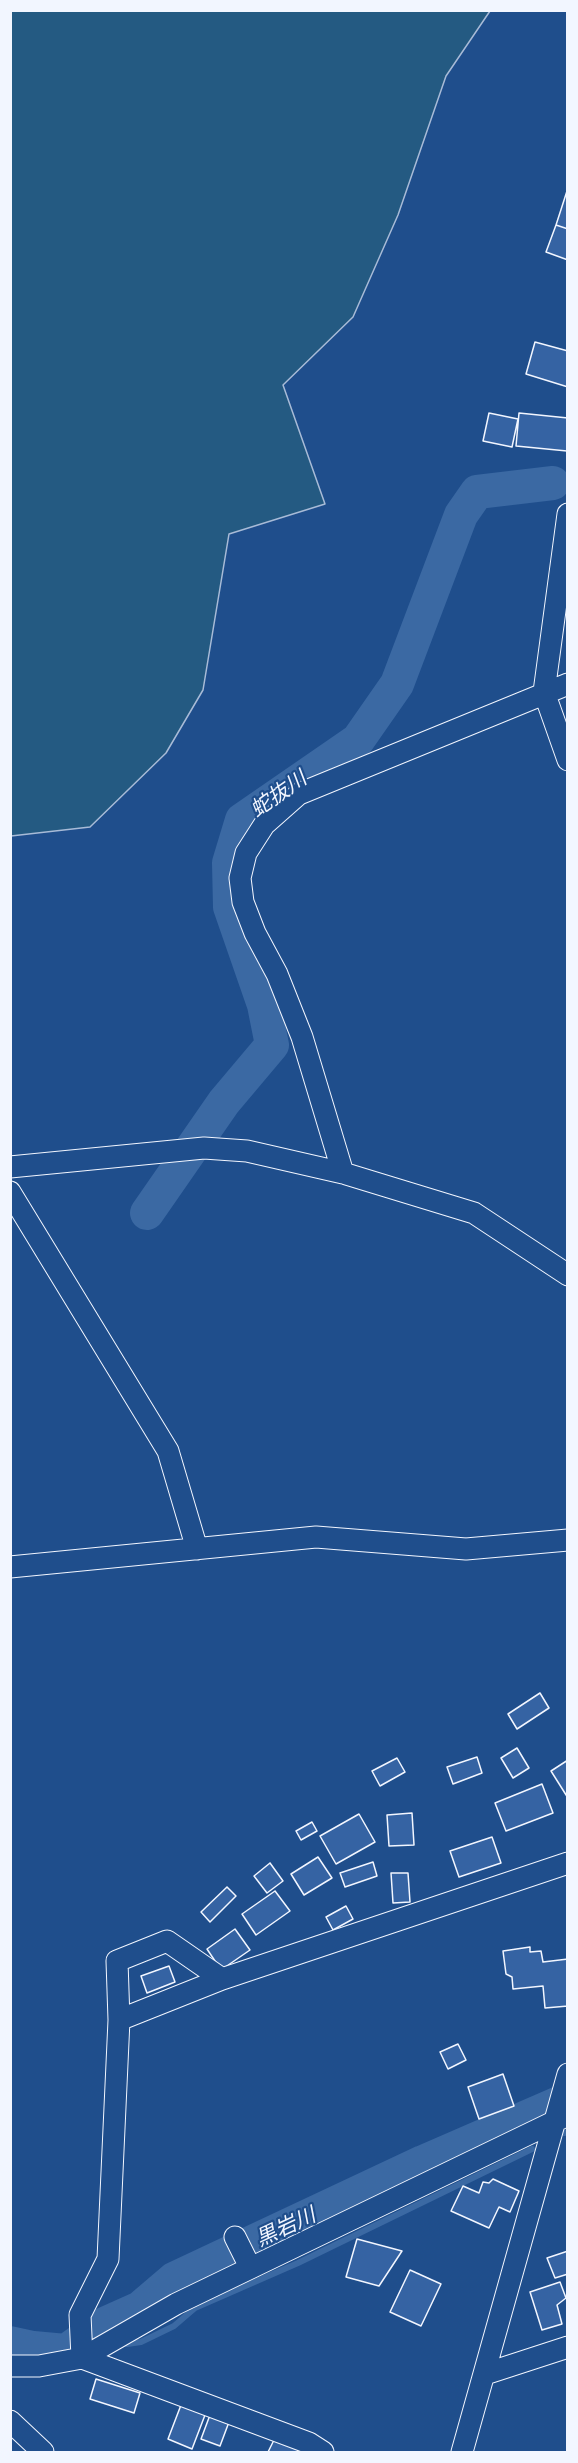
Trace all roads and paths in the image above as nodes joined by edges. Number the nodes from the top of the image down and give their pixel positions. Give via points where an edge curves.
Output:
1 (567, 514) edge
2 (567, 684) edge
3 (544, 692) junction
4 (567, 760) edge
5 (10, 1167) edge
6 (343, 1173) junction
7 (10, 1192) edge
8 (567, 1275) edge
9 (567, 1540) edge
10 (197, 1549) junction
11 (10, 1567) edge
12 (567, 1863) edge
13 (222, 1979) junction
14 (119, 2020) junction
15 (565, 2082) edge
16 (560, 2118) edge
17 (235, 2237) dead end
18 (250, 2266) junction
19 (567, 2347) edge
20 (82, 2357) junction
21 (10, 2366) edge
22 (485, 2374) junction
23 (10, 2421) edge
24 (43, 2452) edge
25 (323, 2452) edge
26 (462, 2452) edge

1 - 3 street
2 - 3 street
3 - 4 street
3 - 6 street via 299,794 264,825 246,853 240,878 243,902 302,1037
5 - 6 street via 204,1148 247,1151
6 - 8 street via 474,1213
7 - 10 street via 168,1451
9 - 10 street via 466,1549 316,1537
10 - 11 street
12 - 13 street
13 - 14 street
13 - 14 street via 167,1941 117,1961
14 - 20 street via 108,2259 80,2316
15 - 16 street
16 - 18 street
16 - 22 street
17 - 18 street
18 - 20 street
19 - 22 street
20 - 21 street via 39,2366
20 - 25 street via 309,2443
22 - 26 street
23 - 24 street

